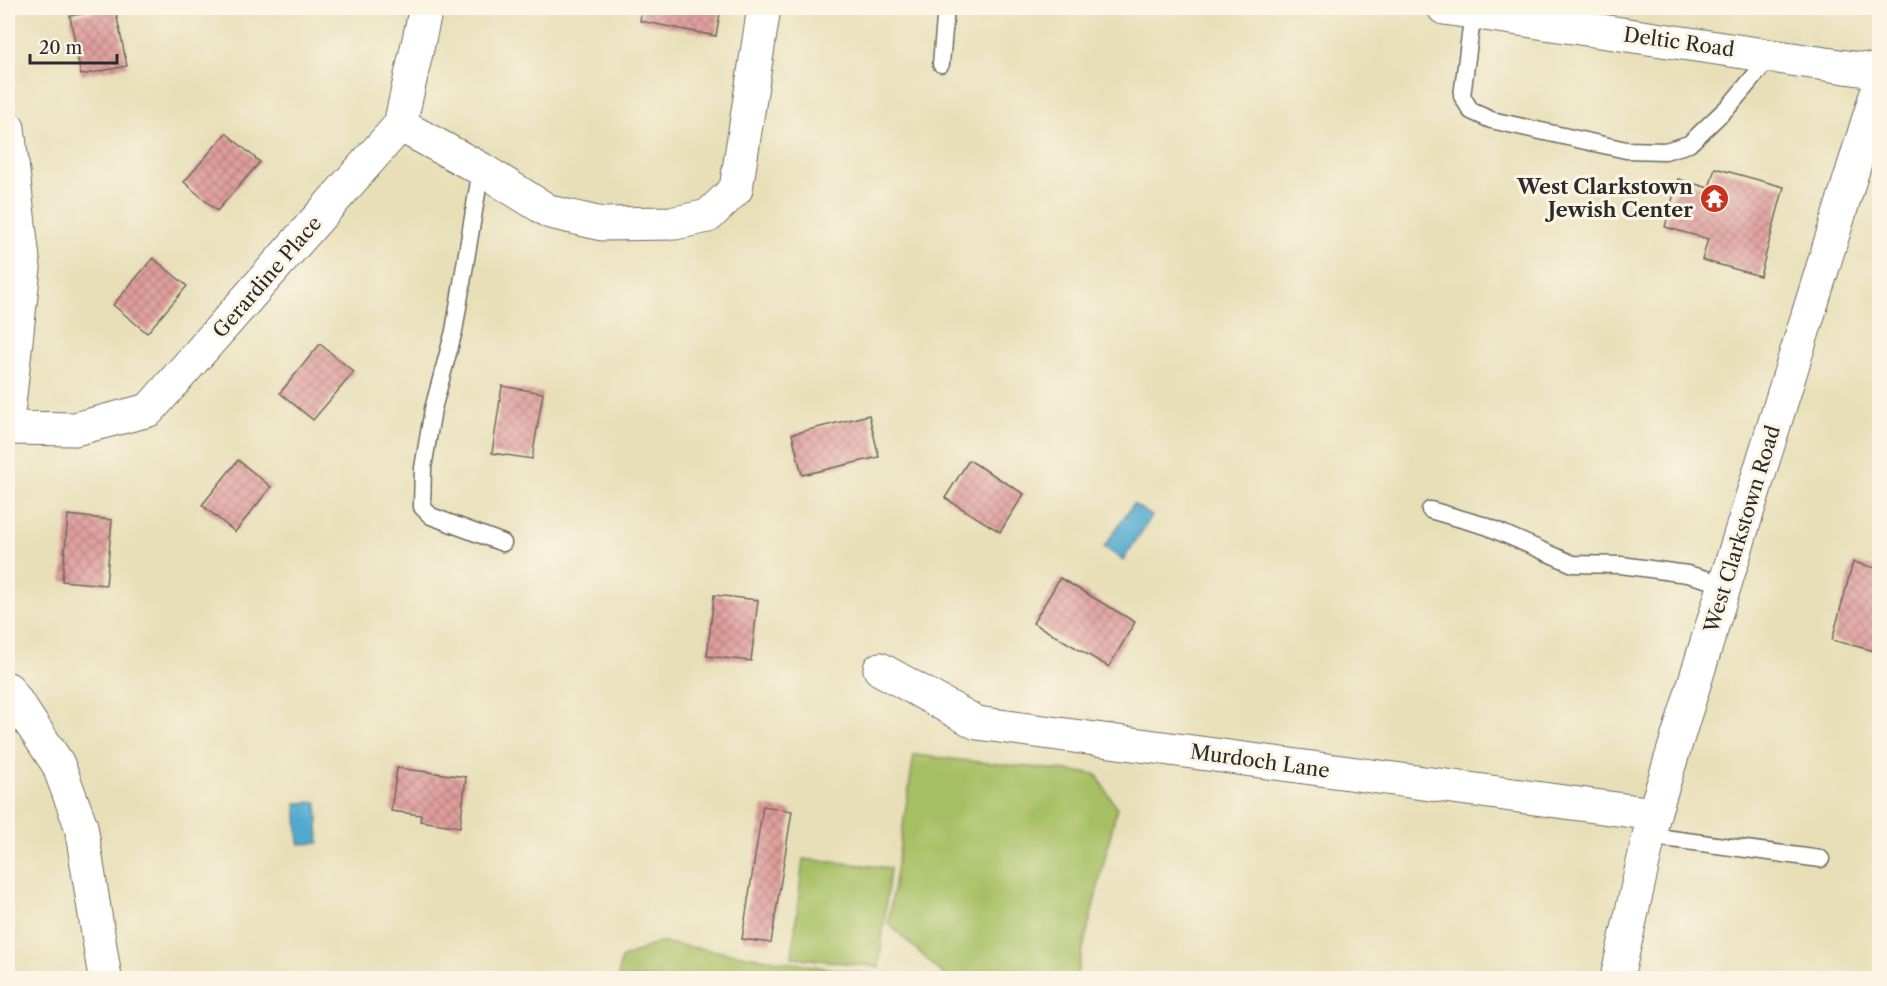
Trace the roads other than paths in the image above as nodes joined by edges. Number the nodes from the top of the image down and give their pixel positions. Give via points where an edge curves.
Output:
1 (426, 8) edge
2 (764, 8) edge
3 (946, 8) edge
4 (1458, 10) edge
5 (1772, 56) junction
6 (940, 64) dead end
7 (1880, 72) edge
8 (1880, 82) edge
9 (400, 125) junction
10 (8, 128) edge
11 (481, 169) junction
12 (8, 413) edge
13 (8, 428) edge
14 (1430, 510) dead end
15 (503, 543) dead end
16 (1725, 584) junction
17 (880, 669) dead end
18 (8, 689) edge
19 (1652, 825) junction
20 (1821, 859) dead end
21 (105, 978) edge
22 (1617, 978) edge

1 - 9 street, Gerardine Place
2 - 11 street via 736,189 708,216 675,224 602,224 550,212
3 - 6 lane
4 - 5 street, Deltic Road
4 - 5 lane via 1462,96 1472,111 1491,120 1626,150 1665,151 1689,144 1731,104
5 - 7 street, Deltic Road
8 - 16 street, West Clarkstown Road
9 - 11 street
9 - 13 street, Gerardine Place via 149,410 75,429
10 - 12 street via 24,268
11 - 15 lane via 453,330 433,409 423,468 422,507 431,516
14 - 16 lane via 1486,526 1573,564 1676,572
16 - 19 street, West Clarkstown Road
17 - 19 street, Murdoch Lane via 977,723
18 - 21 street via 58,764 81,826
19 - 20 lane
19 - 22 street, West Clarkstown Road

